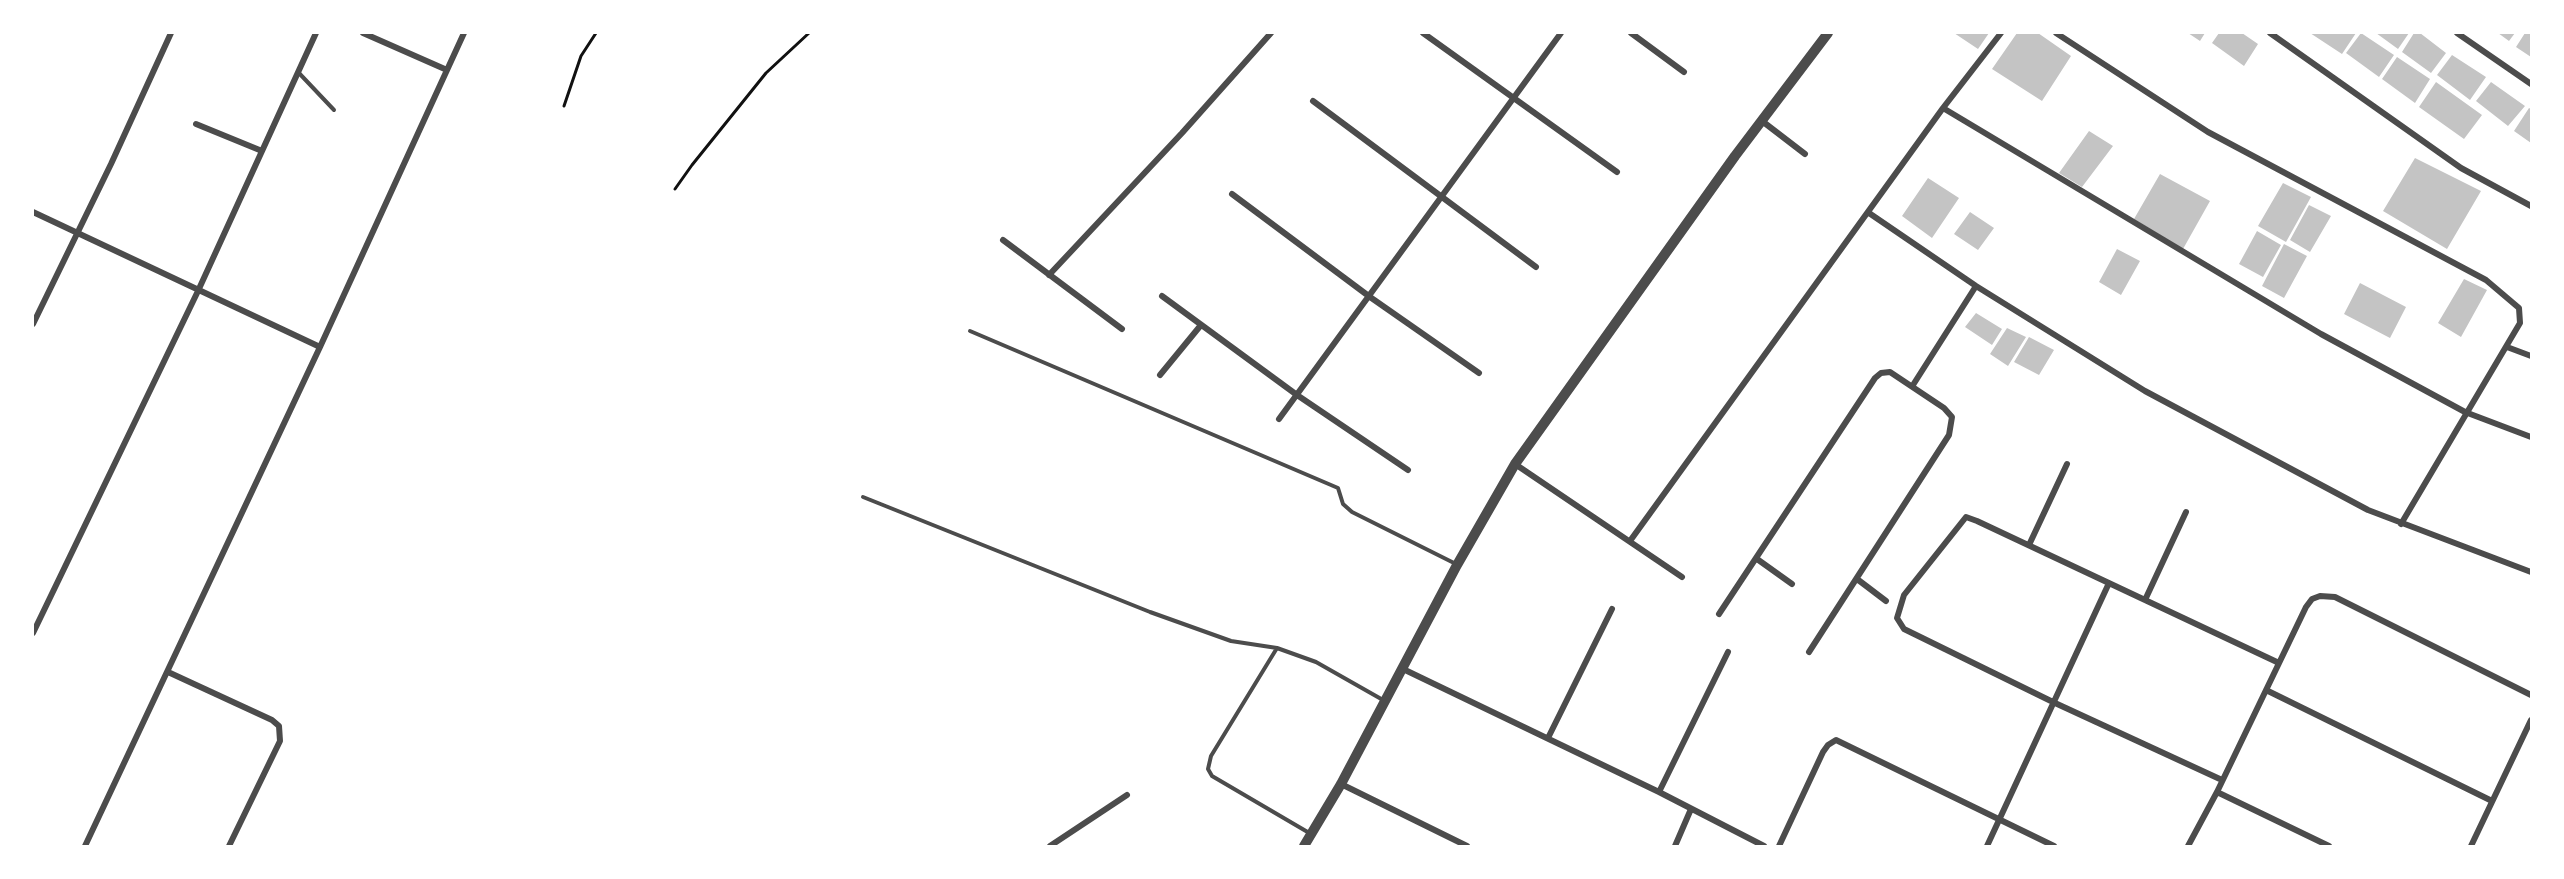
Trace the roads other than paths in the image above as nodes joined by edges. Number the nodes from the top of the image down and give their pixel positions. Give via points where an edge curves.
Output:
1 (171, 33) edge
2 (316, 33) edge
3 (363, 33) edge
4 (464, 33) edge
5 (1271, 33) edge
6 (1424, 33) edge
7 (1561, 33) edge
8 (1631, 33) edge
9 (1828, 33) edge
10 (2001, 33) edge
11 (2056, 33) edge
12 (2270, 33) edge
13 (2457, 33) edge
14 (2278, 35) edge
15 (447, 70) junction
16 (298, 72) junction
17 (1684, 72) dead end
18 (2531, 84) edge
19 (1513, 98) junction
20 (1312, 101) dead end
21 (1943, 108) junction
22 (334, 110) dead end
23 (1762, 121) junction
24 (196, 124) dead end
25 (262, 151) junction
26 (1805, 154) dead end
27 (1617, 172) dead end
28 (1232, 194) dead end
29 (1443, 195) junction
30 (2531, 206) edge
31 (33, 212) edge
32 (1869, 213) junction
33 (77, 233) junction
34 (1003, 240) dead end
35 (1536, 267) dead end
36 (1049, 275) junction
37 (1976, 286) junction
38 (198, 291) junction
39 (1162, 296) dead end
40 (1370, 297) junction
41 (33, 324) edge
42 (1202, 325) junction
43 (1122, 330) dead end
44 (970, 331) dead end
45 (320, 347) junction
46 (2507, 347) junction
47 (2531, 356) edge
48 (1479, 373) dead end
49 (1160, 375) dead end
50 (1913, 385) junction
51 (1297, 395) junction
52 (2465, 412) junction
53 (1279, 419) dead end
54 (2531, 436) edge
55 (1515, 464) junction
56 (2067, 464) dead end
57 (1408, 471) dead end
58 (863, 497) dead end
59 (2186, 512) dead end
60 (2401, 524) junction
61 (1630, 541) junction
62 (2029, 545) junction
63 (1756, 559) junction
64 (1457, 564) junction
65 (2531, 572) edge
66 (1682, 577) dead end
67 (1857, 579) junction
68 (2109, 583) junction
69 (1792, 584) dead end
70 (2145, 600) junction
71 (1886, 601) dead end
72 (1612, 609) dead end
73 (1719, 614) dead end
74 (33, 633) edge
75 (1277, 648) junction
76 (1728, 652) dead end
77 (1809, 652) dead end
78 (2279, 663) junction
79 (1403, 669) junction
80 (168, 672) junction
81 (2266, 690) junction
82 (2531, 694) edge
83 (1384, 701) junction
84 (2055, 703) junction
85 (2531, 720) edge
86 (1548, 738) junction
87 (2222, 780) junction
88 (1341, 784) junction
89 (1659, 792) junction
90 (2217, 792) junction
91 (1127, 795) dead end
92 (2492, 801) junction
93 (1691, 808) junction
94 (2001, 819) junction
95 (1311, 835) junction
96 (85, 846) edge
97 (230, 846) edge
98 (1050, 846) edge
99 (1304, 846) edge
100 (1467, 846) edge
101 (1676, 846) edge
102 (1764, 846) edge
103 (1779, 846) edge
104 (1987, 846) edge
105 (2054, 846) edge
106 (2188, 846) edge
107 (2329, 846) edge
108 (2470, 846) edge

1 - 33 street
2 - 16 street
3 - 15 street
4 - 15 street
5 - 36 street
6 - 19 street
7 - 19 street
8 - 17 street
9 - 23 street
10 - 21 street
11 - 46 street via 2208,132 2486,280 2519,308 2520,323
12 - 14 street
13 - 18 street
14 - 30 street via 2461,168
15 - 45 street
16 - 22 lane
16 - 25 street
19 - 27 street
19 - 29 street
20 - 29 street
21 - 32 street
21 - 52 street via 2321,334
23 - 26 street
23 - 55 street
24 - 25 street
25 - 38 street
28 - 40 street
29 - 35 street
29 - 40 street
31 - 33 street
32 - 37 street
32 - 61 street
33 - 38 street
33 - 41 street
34 - 36 street
36 - 43 street
37 - 50 street
37 - 60 street via 2145,391 2330,491
38 - 45 street
38 - 74 street
39 - 42 street
40 - 48 street
40 - 51 street
42 - 49 street
42 - 51 street
44 - 64 lane via 1338,488 1343,504 1352,512
45 - 80 street
46 - 47 street
46 - 52 street
50 - 63 street via 1890,372 1875,378
50 - 67 street via 1952,417 1949,435
51 - 53 street
51 - 57 street
52 - 54 street
52 - 60 street
55 - 61 street
55 - 64 street
56 - 62 street
58 - 75 lane via 1231,642
59 - 70 street
60 - 65 street
61 - 66 street
62 - 68 street
62 - 84 street via 1966,518 1904,595 1897,618 1904,629
63 - 69 street
63 - 73 street
64 - 79 street
67 - 71 street
67 - 77 street
68 - 70 street
68 - 84 street
70 - 78 street
72 - 86 street
75 - 83 lane via 1316,662
75 - 95 lane via 1211,756 1208,769 1212,776
76 - 89 street
78 - 81 street
78 - 82 street via 2306,607 2312,599 2328,596
79 - 83 street
79 - 86 street
80 - 96 street
80 - 97 street via 279,726 280,741
81 - 87 street
81 - 92 street
83 - 88 street
84 - 87 street
84 - 94 street
85 - 92 street
86 - 89 street
87 - 90 street
88 - 95 street
88 - 100 street
89 - 93 street
90 - 106 street
90 - 107 street
91 - 98 street
92 - 108 street
93 - 101 street
93 - 102 street
94 - 103 street via 1836,740 1823,752
94 - 104 street
94 - 105 street
95 - 99 street

